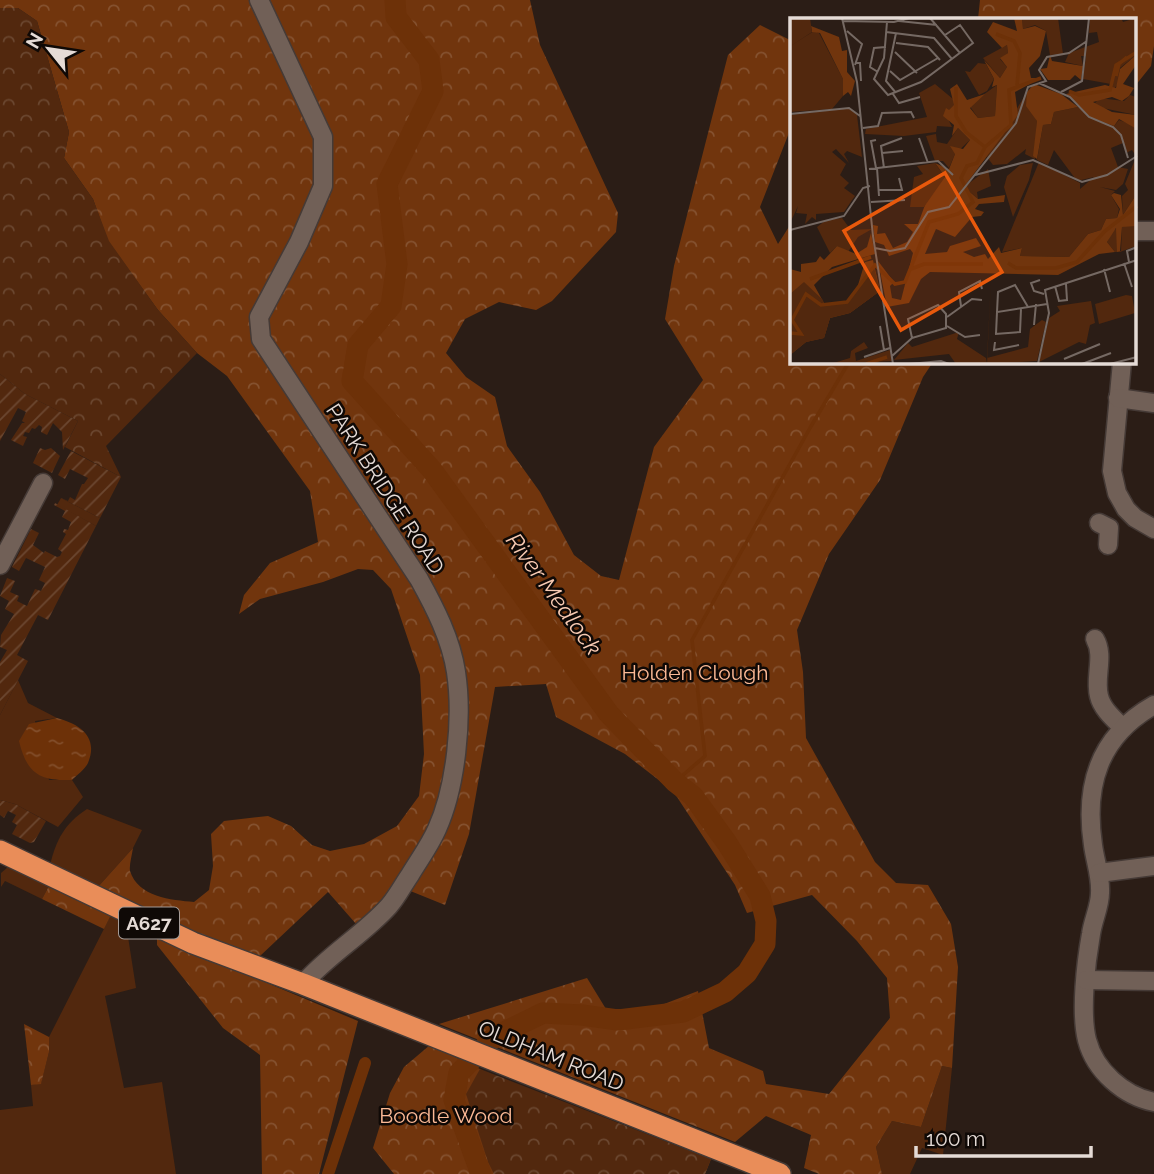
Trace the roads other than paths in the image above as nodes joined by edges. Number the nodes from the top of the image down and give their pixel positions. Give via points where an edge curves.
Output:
1 (259, 0) edge
2 (1136, 231) edge
3 (1154, 231) edge
4 (1122, 364) edge
5 (1118, 398) junction
6 (1154, 403) edge
7 (43, 482) dead end
8 (1126, 509) junction
9 (1154, 529) edge
10 (1105, 532) dead end
11 (0, 565) edge
12 (1102, 643) dead end
13 (1154, 705) edge
14 (1123, 728) junction
15 (0, 851) edge
16 (1154, 866) edge
17 (1099, 873) junction
18 (1086, 979) junction
19 (1154, 981) edge
20 (303, 984) junction
21 (1154, 1102) edge
22 (780, 1174) edge

1 - 20 street, PARK BRIDGE ROAD via 323,137 323,186 259,317 261,339 442,621 456,671 458,708 453,776 438,828 391,904
2 - 3 street
4 - 5 street
5 - 6 street
5 - 8 street via 1112,471
7 - 11 street
8 - 9 street
8 - 10 street
12 - 14 street via 1099,697
13 - 14 street
14 - 17 street via 1106,749 1091,788
15 - 20 highway, A627 via 193,943
16 - 17 street
17 - 18 street via 1100,894
18 - 19 street
18 - 21 street via 1086,1038 1092,1054 1111,1080 1128,1093
20 - 22 highway, OLDHAM ROAD / A627

